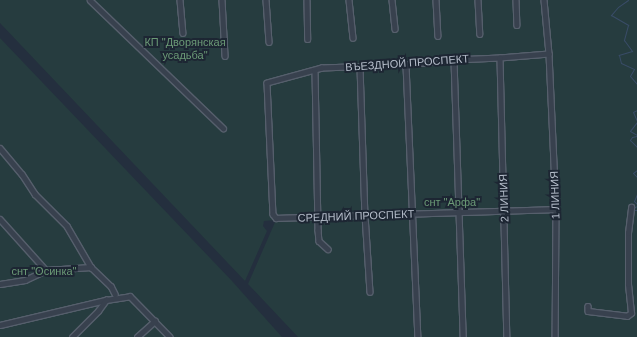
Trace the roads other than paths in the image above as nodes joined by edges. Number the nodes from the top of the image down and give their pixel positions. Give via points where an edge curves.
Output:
1 (90, 0) edge
2 (180, 0) edge
3 (222, 0) edge
4 (266, 0) edge
5 (307, 0) edge
6 (350, 0) edge
7 (392, 0) edge
8 (436, 0) edge
9 (478, 0) edge
10 (516, 0) edge
11 (544, 0) edge
12 (517, 25) dead end
13 (395, 29) dead end
14 (182, 32) dead end
15 (480, 34) dead end
16 (438, 36) dead end
17 (353, 38) dead end
18 (308, 39) dead end
19 (269, 42) dead end
20 (549, 54) junction
21 (225, 56) dead end
22 (500, 58) junction
23 (454, 60) junction
24 (406, 65) junction
25 (360, 67) junction
26 (315, 71) junction
27 (223, 128) dead end
28 (0, 148) edge
29 (631, 207) dead end
30 (556, 209) junction
31 (459, 212) junction
32 (505, 212) junction
33 (413, 214) junction
34 (365, 215) junction
35 (318, 217) junction
36 (637, 217) edge
37 (276, 218) joint
38 (630, 218) junction
39 (0, 219) edge
40 (328, 249) dead end
41 (91, 267) junction
42 (46, 270) junction
43 (0, 284) edge
44 (370, 292) dead end
45 (115, 294) dead end
46 (106, 300) junction
47 (588, 306) dead end
48 (155, 321) junction
49 (0, 325) edge
50 (72, 337) edge
51 (137, 337) edge
52 (170, 337) edge
53 (418, 337) edge
54 (463, 337) edge
55 (507, 337) edge
56 (555, 337) edge

1 - 27 street
2 - 14 street
3 - 21 street
4 - 19 street
5 - 18 street
6 - 17 street
7 - 13 street
8 - 16 street
9 - 15 street
10 - 12 street
11 - 20 street, 1 ЛИНИЯ
20 - 22 street, ВЪЕЗДНОЙ ПРОСПЕКТ
20 - 30 street, 1 ЛИНИЯ
22 - 23 street, ВЪЕЗДНОЙ ПРОСПЕКТ
22 - 32 street, 2 ЛИНИЯ
23 - 24 street, ВЪЕЗДНОЙ ПРОСПЕКТ
23 - 31 street
24 - 25 street, ВЪЕЗДНОЙ ПРОСПЕКТ
24 - 33 street
25 - 26 street, ВЪЕЗДНОЙ ПРОСПЕКТ via 322,68
25 - 34 street
26 - 35 street
26 - 37 street, ВЪЕЗДНОЙ ПРОСПЕКТ via 267,83 273,214
28 - 41 street via 35,194 67,226
29 - 38 street
30 - 32 street, СРЕДНИЙ ПРОСПЕКТ
30 - 56 street, 1 ЛИНИЯ
31 - 32 street, СРЕДНИЙ ПРОСПЕКТ
31 - 33 street, СРЕДНИЙ ПРОСПЕКТ
31 - 54 street
32 - 55 street, 2 ЛИНИЯ
33 - 34 street, СРЕДНИЙ ПРОСПЕКТ
33 - 53 street
34 - 35 street, СРЕДНИЙ ПРОСПЕКТ
34 - 44 street
35 - 37 street, СРЕДНИЙ ПРОСПЕКТ
35 - 40 street via 319,241
36 - 38 street
38 - 47 street via 628,284 631,313 627,316 588,311
39 - 42 street
41 - 42 street
41 - 45 street via 111,286
42 - 43 street via 25,280
46 - 48 street via 130,296
46 - 49 street
46 - 50 street
48 - 51 street
48 - 52 street

